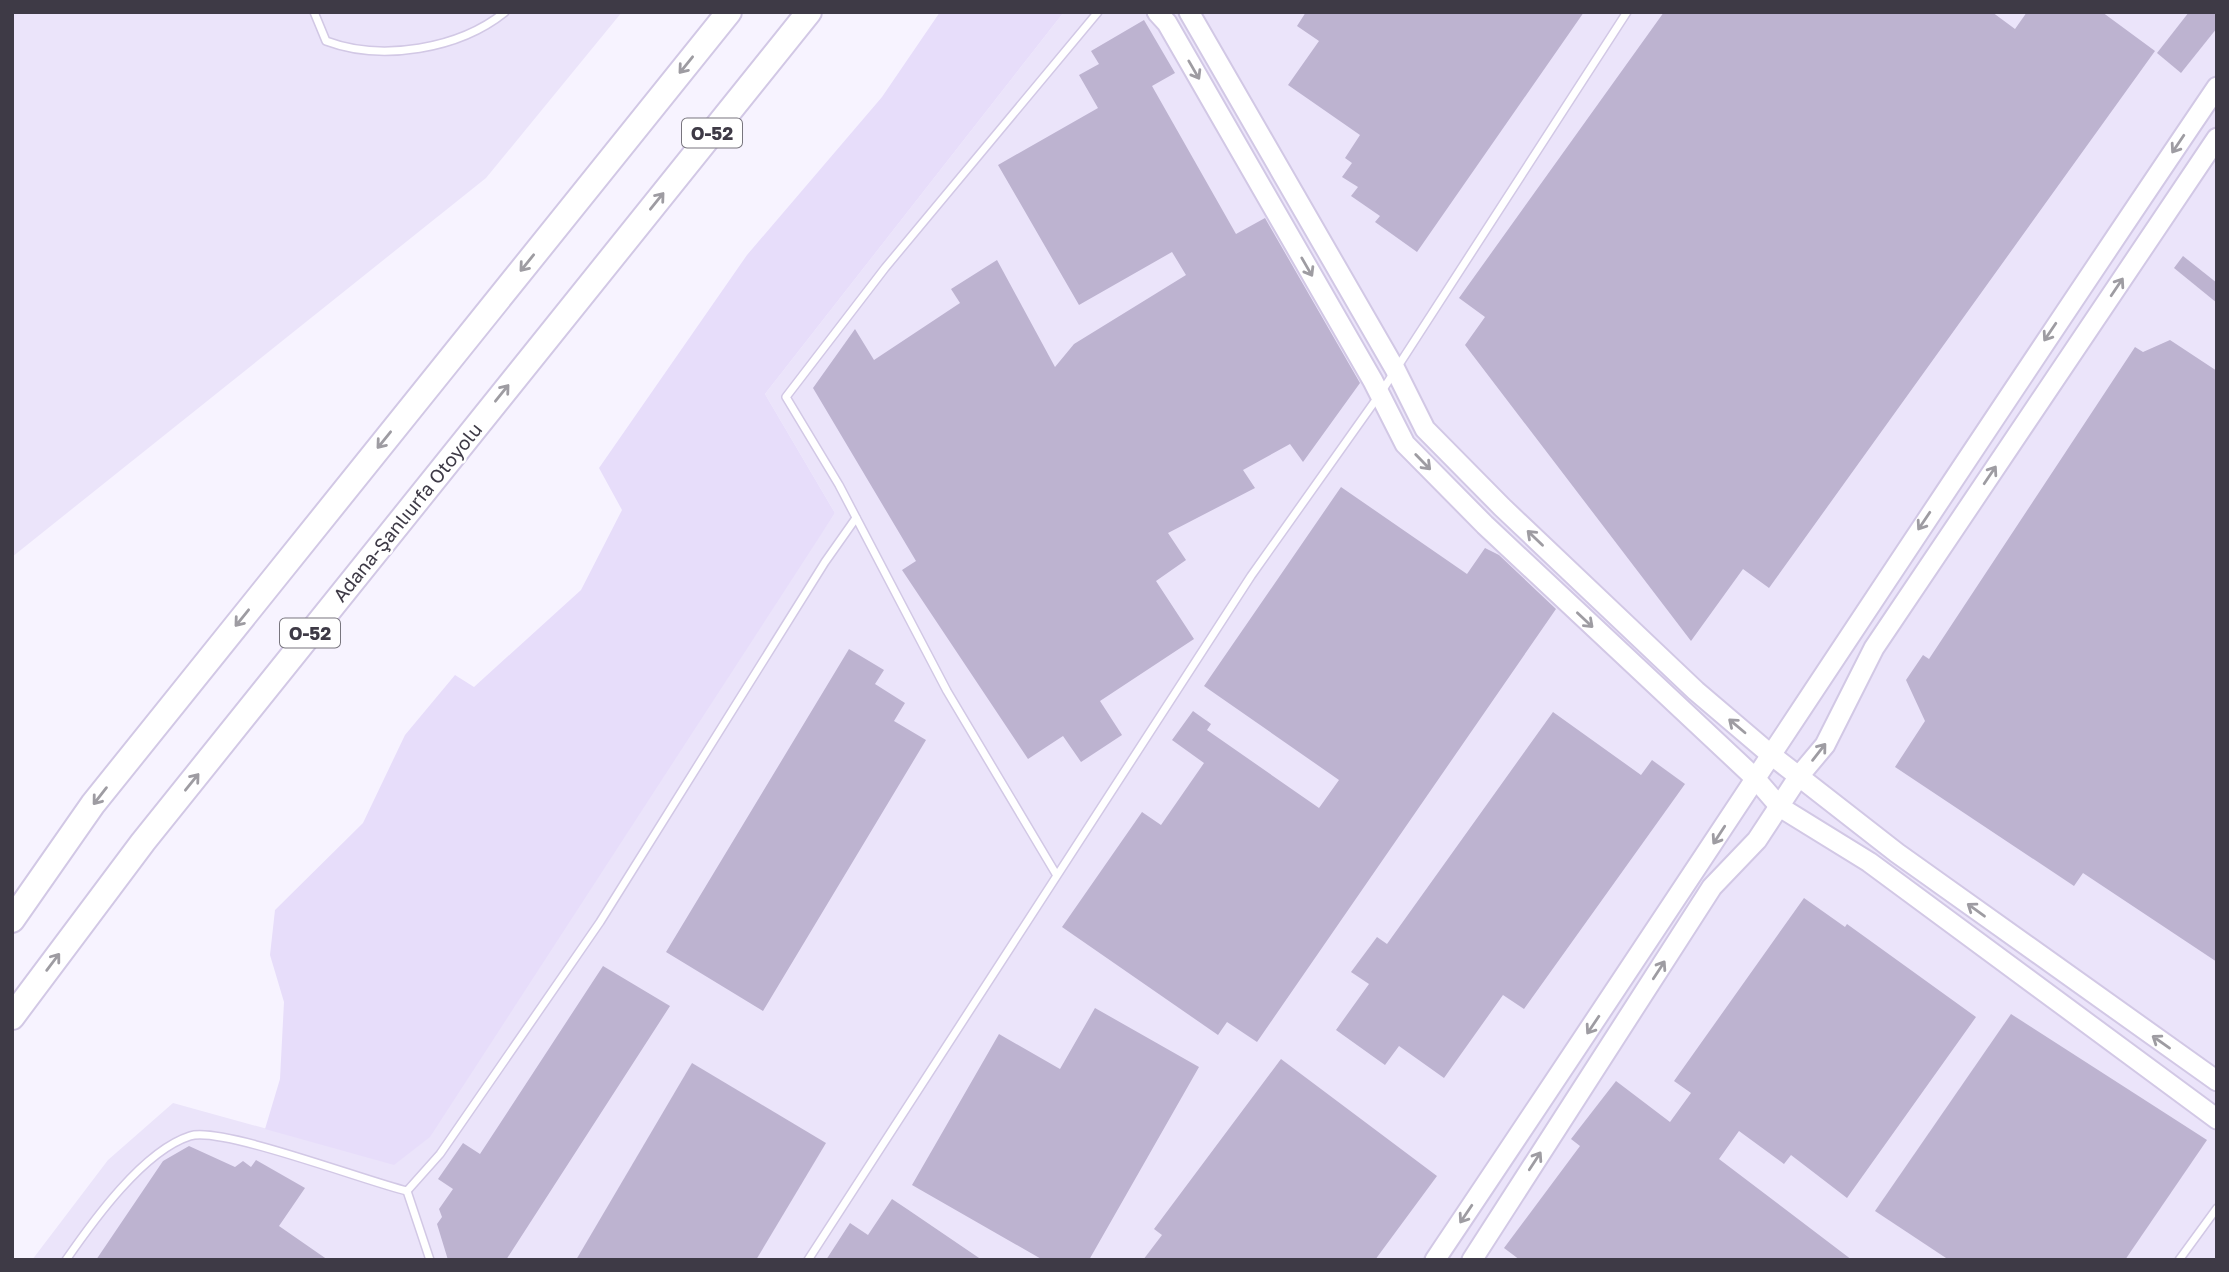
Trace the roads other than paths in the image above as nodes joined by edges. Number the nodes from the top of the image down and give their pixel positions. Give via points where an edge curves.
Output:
1 (314, 12) edge
2 (505, 12) edge
3 (729, 12) edge
4 (809, 12) edge
5 (1098, 12) edge
6 (1157, 12) edge
7 (1189, 12) edge
8 (1627, 12) edge
9 (2217, 88) edge
10 (2217, 138) edge
11 (1395, 369) junction
12 (1380, 394) junction
13 (856, 518) junction
14 (1770, 754) junction
15 (1799, 776) junction
16 (1754, 777) junction
17 (1780, 807) junction
18 (1056, 874) junction
19 (12, 920) edge
20 (12, 1017) edge
21 (2217, 1081) edge
22 (2217, 1119) edge
23 (407, 1191) junction
24 (2217, 1208) edge
25 (66, 1260) edge
26 (430, 1260) edge
27 (808, 1260) edge
28 (1435, 1260) edge
29 (1472, 1260) edge
30 (2179, 1260) edge

1 - 2 lane via 326,41 380,51 420,49 489,25
3 -> 19 highway via 102,793
20 -> 4 highway, Adana-Şanlıurfa Otoyolu / O-52 via 152,831
5 - 13 lane via 885,268 786,397
6 -> 12 street
7 - 11 street
8 - 11 lane
9 -> 14 street
15 -> 10 street via 1825,745 1874,648
11 - 12 lane
14 -> 11 street via 1686,682 1435,439
12 -> 16 street via 1405,444 1533,571
12 - 18 lane via 1251,576
13 - 18 lane via 947,691
13 - 23 lane via 600,922 440,1154
14 - 15 street
14 - 16 street
15 - 17 street
21 -> 15 street via 1909,861
16 - 17 street
16 -> 28 street
17 - 22 street via 1869,862
29 -> 17 street via 1712,887
18 - 27 lane
23 - 25 lane via 247,1142 191,1135 148,1161 95,1219
23 - 26 lane
24 - 30 lane

